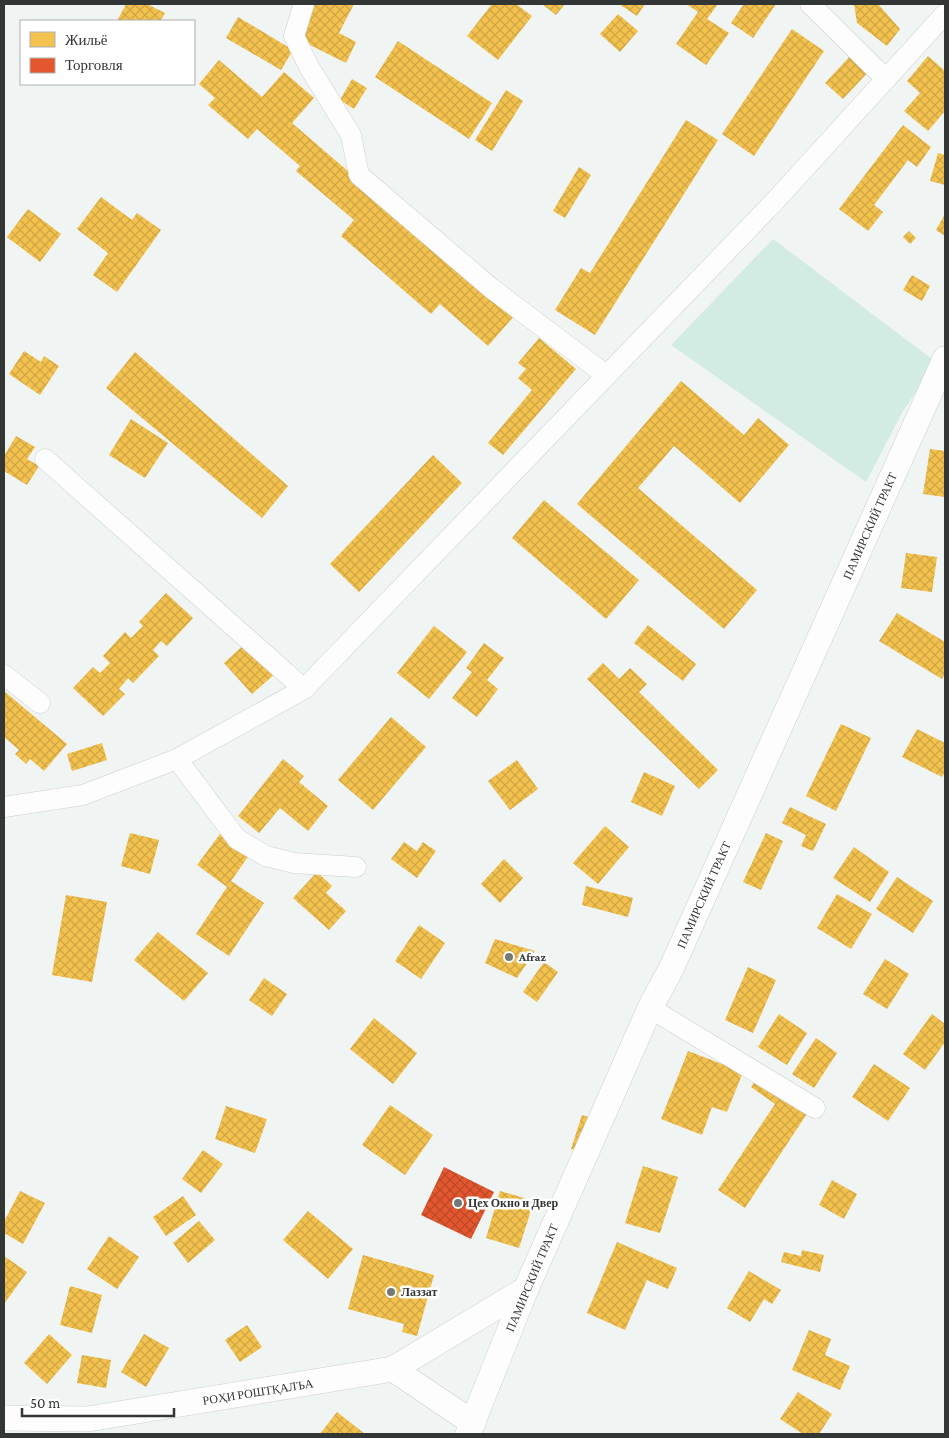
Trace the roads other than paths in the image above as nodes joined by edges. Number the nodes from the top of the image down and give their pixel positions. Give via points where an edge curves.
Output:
1 (304, 4) edge
2 (810, 4) edge
3 (945, 14) edge
4 (886, 79) junction
5 (945, 358) edge
6 (606, 375) junction
7 (45, 458) dead end
8 (4, 675) edge
9 (304, 689) junction
10 (40, 703) dead end
11 (177, 759) junction
12 (4, 807) edge
13 (356, 867) dead end
14 (650, 1008) junction
15 (815, 1108) dead end
16 (526, 1289) junction
17 (393, 1370) junction
18 (4, 1418) edge
19 (471, 1429) edge

1 - 6 street via 294,36 351,135 359,175 491,288
2 - 4 street
3 - 4 street
4 - 6 street via 776,201
5 - 14 main road, ПАМИРСКИЙ ТРАКТ via 671,969
6 - 9 street
7 - 9 street
8 - 10 street
9 - 11 street
11 - 12 street via 83,795
11 - 13 street via 237,839 266,856 294,863
14 - 15 street
14 - 16 main road, ПАМИРСКИЙ ТРАКТ
16 - 17 main road, РОҲИ РОШТҚАЛЪА
16 - 19 main road, ПАМИРСКИЙ ТРАКТ
17 - 18 main road, РОҲИ РОШТҚАЛЪА via 88,1420
17 - 19 main road

